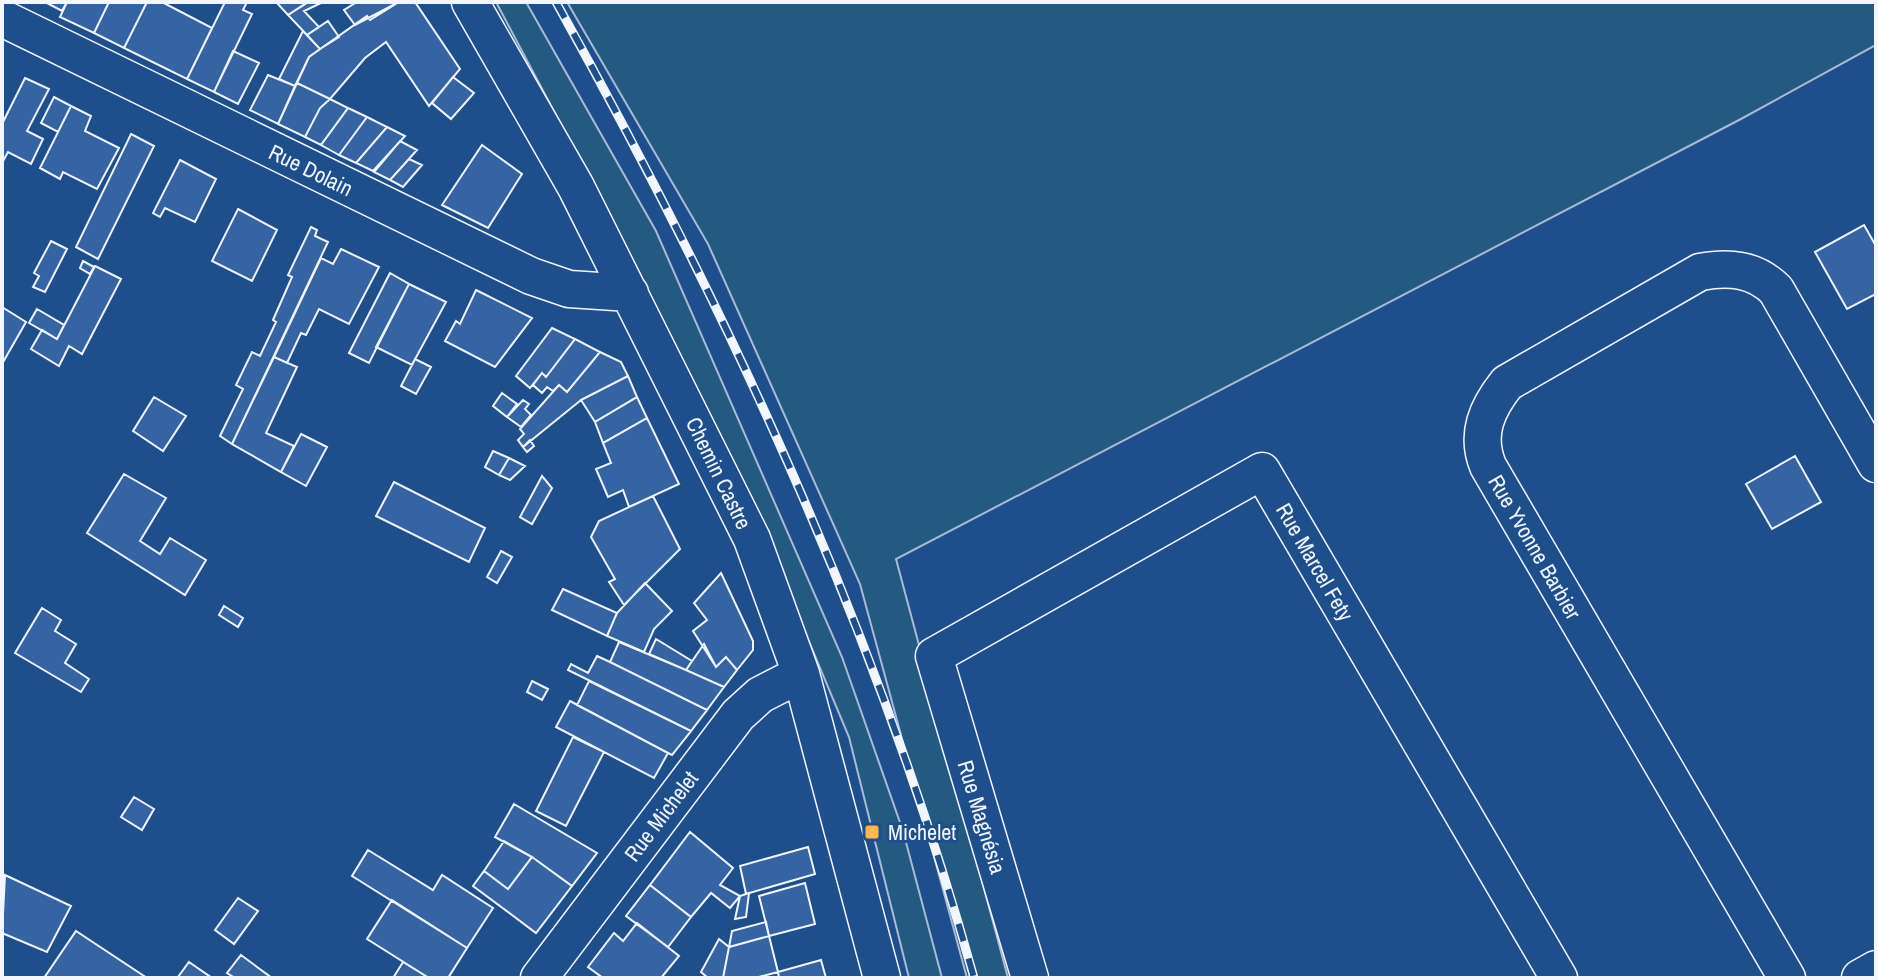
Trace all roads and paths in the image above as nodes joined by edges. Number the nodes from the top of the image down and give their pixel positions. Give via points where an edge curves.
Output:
1 (470, 2) edge
2 (2, 18) edge
3 (630, 293) junction
4 (1876, 464) edge
5 (934, 656) joint
6 (801, 674) junction
7 (1876, 969) edge
8 (539, 978) edge
9 (882, 978) edge
10 (1030, 978) edge
11 (1559, 978) edge
12 (1787, 978) edge
13 (1860, 978) edge

1 - 3 street, Chemin Castre
2 - 3 street, Rue Dolain via 531,276 569,289
3 - 6 street, Chemin Castre via 752,539
4 - 12 street, Rue Yvonne Barbier via 1776,290 1755,275 1724,268 1700,272 1507,383 1487,412 1482,431 1488,466
5 - 10 street, Rue Magnésia
5 - 11 street, Rue Marcel Fety via 1262,471
6 - 8 street, Rue Michelet via 760,695 738,715
6 - 9 street, Chemin Castre
7 - 13 street

